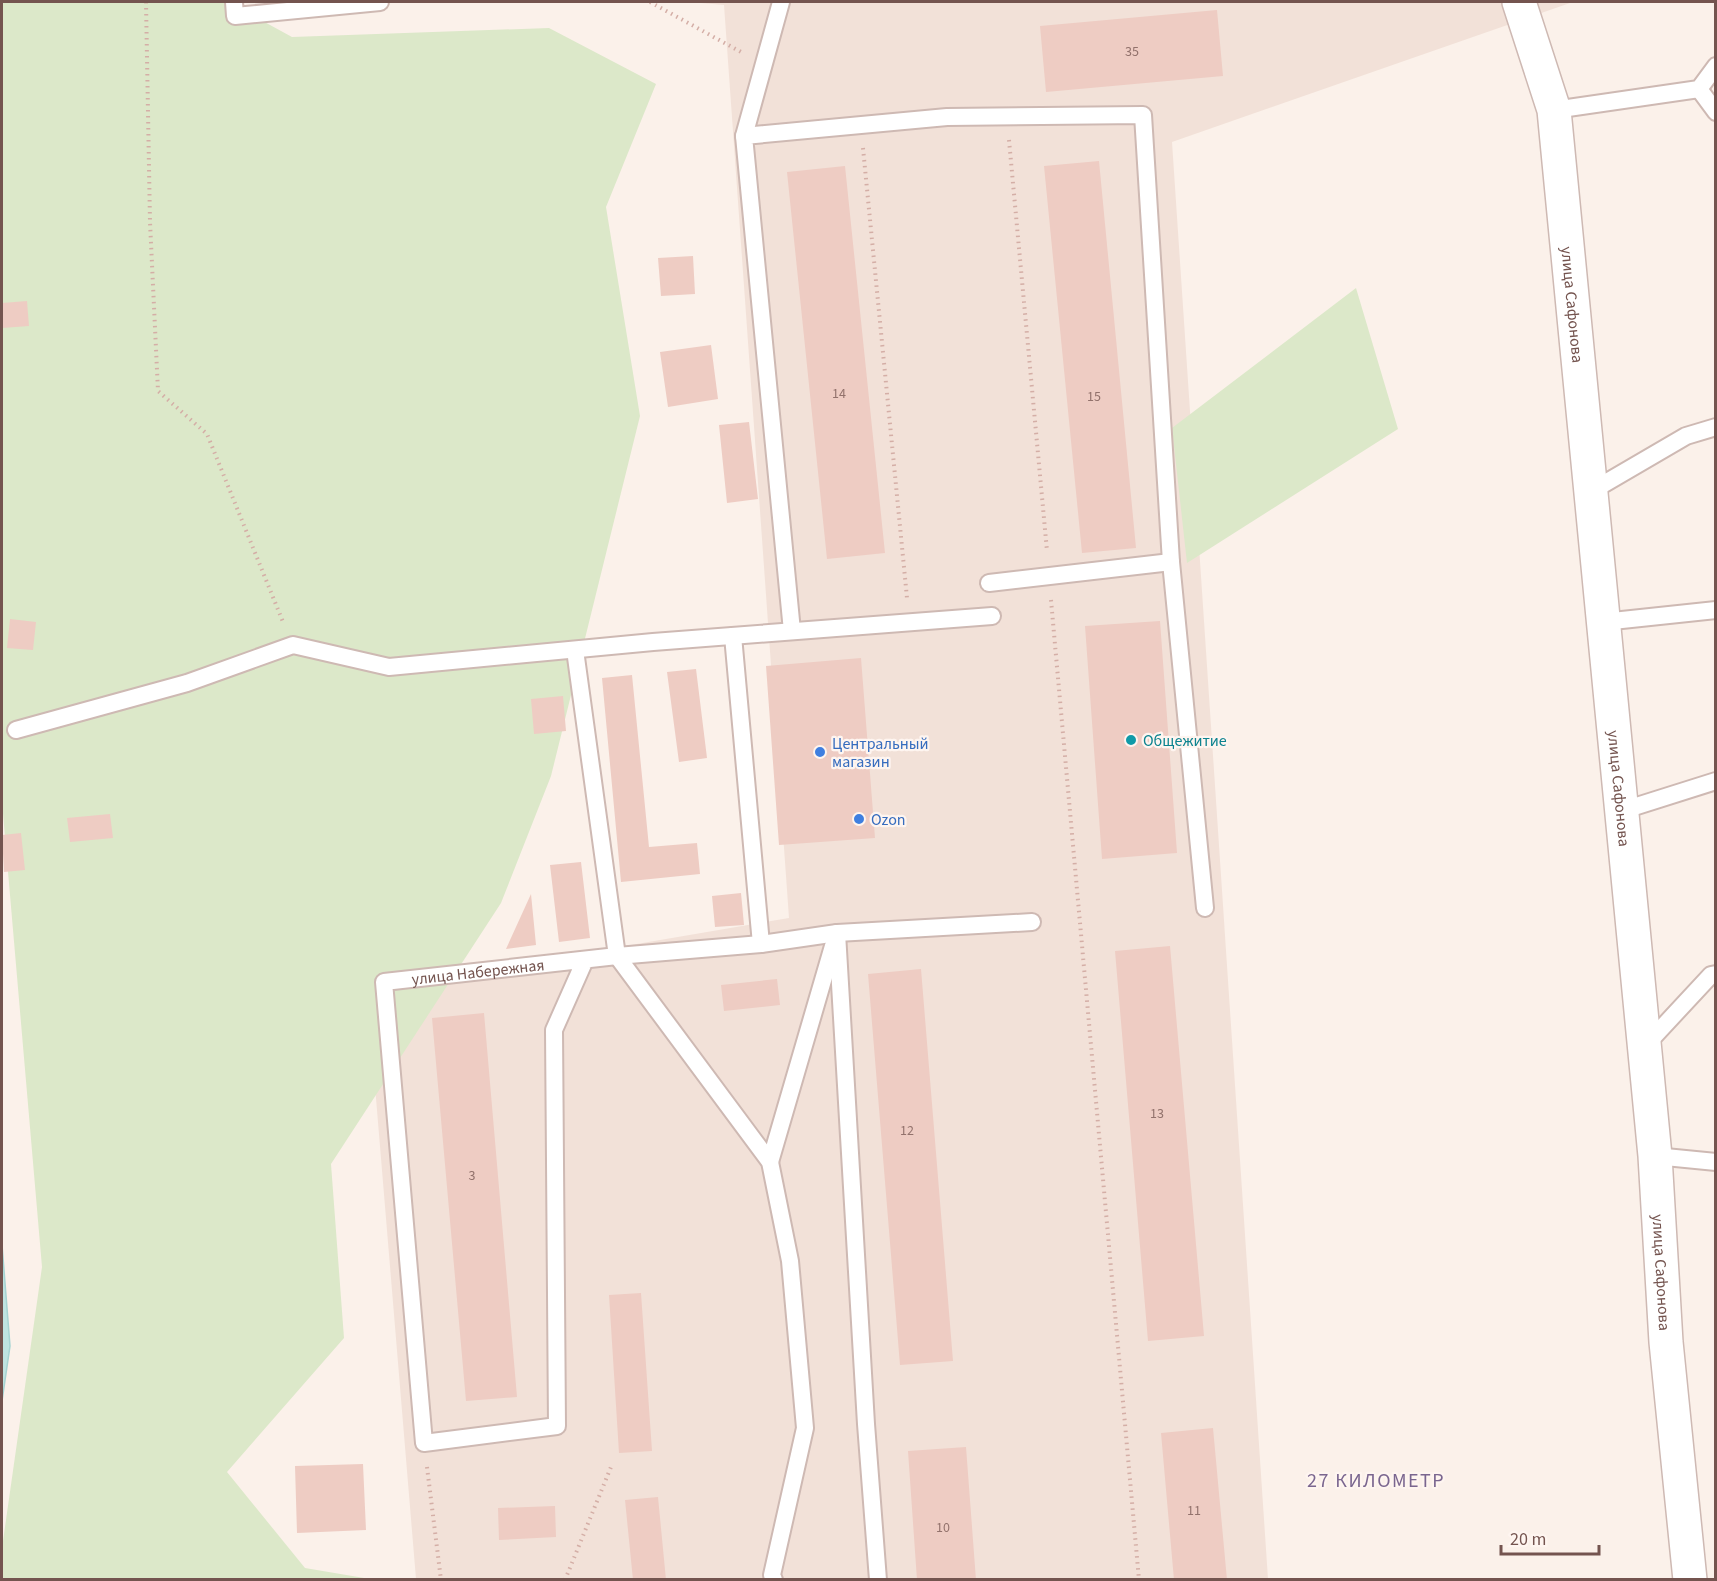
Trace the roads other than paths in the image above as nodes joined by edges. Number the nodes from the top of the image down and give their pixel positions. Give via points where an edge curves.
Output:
1 (234, 2) edge
2 (380, 2) edge
3 (781, 2) edge
4 (1519, 2) edge
5 (1716, 66) edge
6 (1699, 89) junction
7 (1554, 110) junction
8 (1716, 112) edge
9 (744, 136) junction
10 (1716, 427) edge
11 (1590, 492) junction
12 (1172, 562) junction
13 (989, 583) dead end
14 (1716, 610) edge
15 (992, 616) dead end
16 (1603, 622) junction
17 (792, 631) junction
18 (734, 636) junction
19 (575, 650) junction
20 (16, 730) dead end
21 (1716, 781) edge
22 (1621, 811) junction
23 (1204, 908) dead end
24 (1032, 922) dead end
25 (837, 933) junction
26 (761, 944) junction
27 (617, 956) junction
28 (585, 960) junction
29 (1716, 974) edge
30 (1644, 1047) junction
31 (1654, 1156) junction
32 (770, 1162) junction
33 (1716, 1162) edge
34 (772, 1578) edge
35 (878, 1580) edge
36 (1690, 1580) edge

1 - 2 lane via 235,16
3 - 9 lane
4 - 7 street, улица Сафонова
5 - 6 lane
6 - 7 lane
6 - 8 lane
7 - 11 street, улица Сафонова
9 - 12 lane via 947,117 1143,115
9 - 17 lane
10 - 11 lane via 1686,436
11 - 16 street, улица Сафонова
12 - 13 lane
12 - 23 lane
14 - 16 lane
15 - 17 lane
16 - 22 street, улица Сафонова
17 - 18 lane
18 - 19 lane
18 - 26 lane
19 - 20 lane via 389,667 293,645 187,683
19 - 27 lane
21 - 22 lane
22 - 30 street, улица Сафонова
24 - 25 lane, улица Набережная
25 - 26 lane, улица Набережная
25 - 32 lane
25 - 35 lane
26 - 27 lane, улица Набережная
27 - 28 lane, улица Набережная
27 - 32 lane
28 - 28 lane, улица Набережная via 554,1030 556,1426 424,1443 384,982
29 - 30 lane
30 - 31 street, улица Сафонова
31 - 33 lane
31 - 36 street, улица Сафонова via 1665,1342
32 - 34 lane via 790,1261 805,1428

